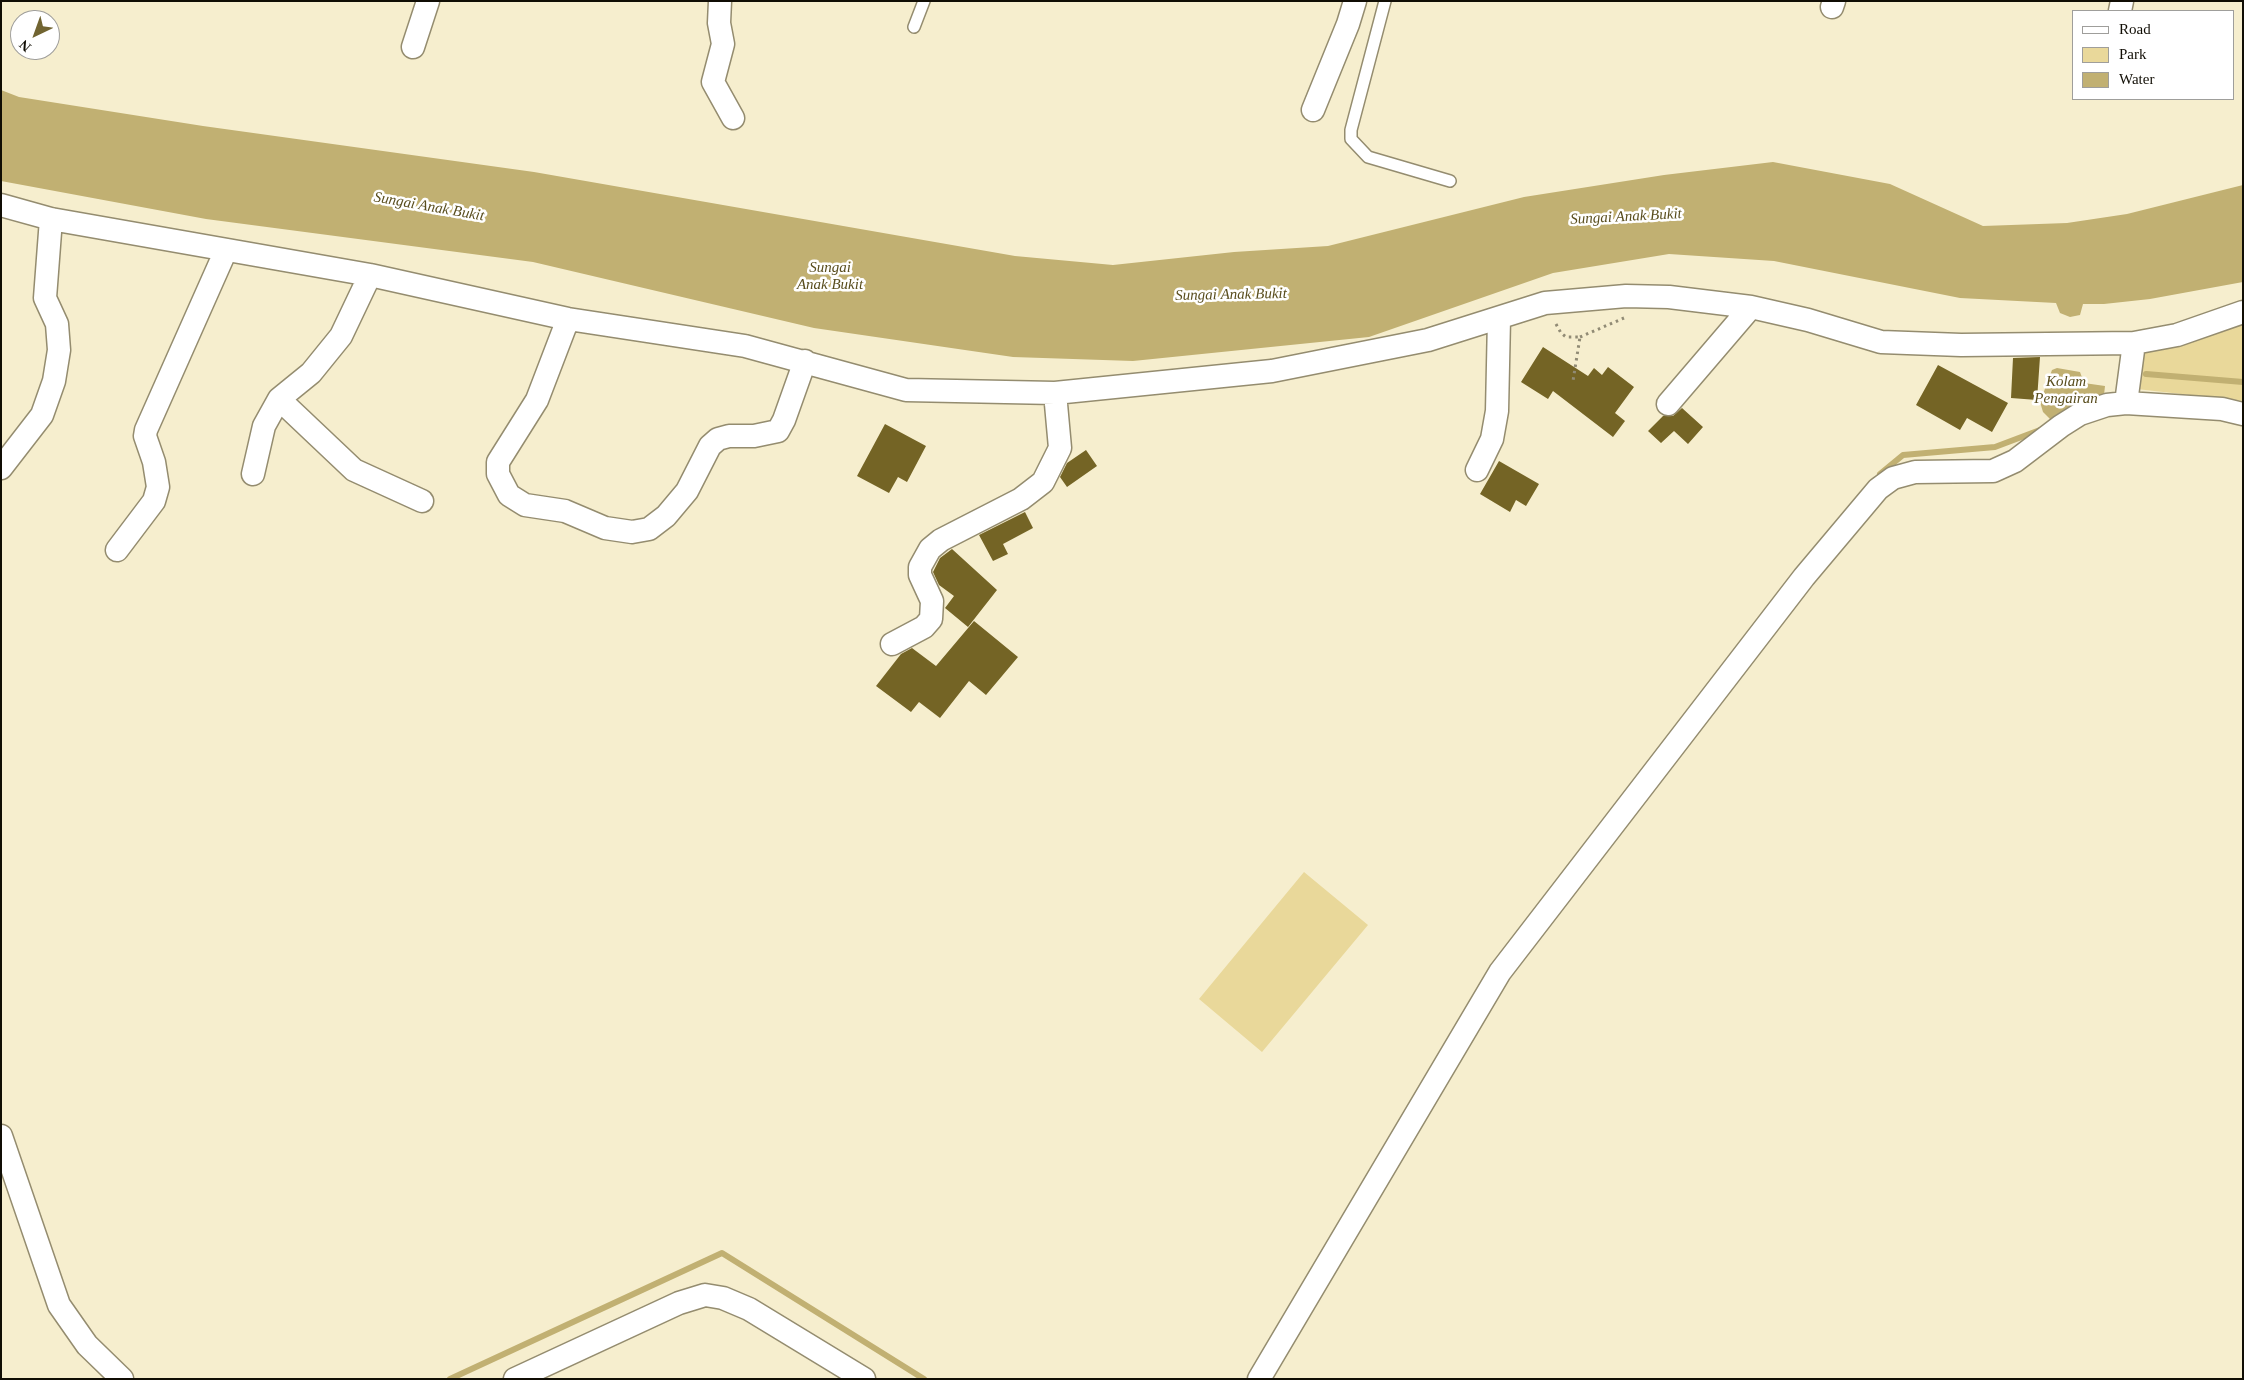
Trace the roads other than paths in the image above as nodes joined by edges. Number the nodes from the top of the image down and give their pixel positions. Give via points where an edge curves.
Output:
1 (428, 1) edge
2 (720, 1) edge
3 (924, 1) edge
4 (1355, 1) edge
5 (1385, 1) edge
6 (914, 27) dead end
7 (412, 47) dead end
8 (1312, 110) dead end
9 (733, 118) dead end
10 (1450, 181) dead end
11 (1, 205) edge
12 (51, 219) junction
13 (226, 250) junction
14 (370, 275) junction
15 (1751, 307) junction
16 (2243, 312) edge
17 (568, 319) junction
18 (1499, 319) junction
19 (2134, 343) junction
20 (805, 361) junction
21 (1055, 393) junction
22 (279, 399) junction
23 (2126, 403) junction
24 (1668, 404) dead end
25 (2243, 414) edge
26 (1, 468) edge
27 (1477, 470) dead end
28 (253, 474) dead end
29 (422, 501) dead end
30 (117, 550) dead end
31 (892, 644) dead end
32 (1, 1136) edge
33 (122, 1379) edge
34 (515, 1379) edge
35 (864, 1379) edge
36 (1259, 1379) edge

1 - 7 street
2 - 9 street via 719,23 723,44 713,82
3 - 6 lane
4 - 8 street
5 - 10 lane via 1351,139 1368,157
11 - 12 street
12 - 13 street
12 - 26 street via 45,298 57,324 59,350 54,381 42,415
13 - 14 street
13 - 30 street via 146,430 158,487 154,501
14 - 17 street
14 - 22 street via 341,336 311,373
15 - 18 street via 1669,297 1626,296 1545,303
15 - 19 street via 1881,342 1961,345
15 - 24 street
16 - 19 street via 2178,335
17 - 20 street via 745,346
17 - 20 street via 538,400 498,462 498,474 509,494 525,506 565,511 605,528 632,532 650,529 687,491 710,446 718,439 778,431
18 - 21 street via 1428,340 1272,371
18 - 27 street via 1497,411 1492,439
19 - 23 street
20 - 21 street via 906,390
21 - 31 street via 1060,448 1043,482 1021,499 941,540 930,549 920,567 920,575 932,601 930,619 924,627
22 - 28 street via 264,426
22 - 29 street via 354,470
23 - 25 street via 2222,409
23 - 36 street via 2080,414 2015,461 1993,471 1915,472 1893,478 1878,489 1804,577 1500,972
32 - 33 street via 60,1305 87,1346
34 - 35 street via 679,1303 704,1295 723,1298 748,1309

